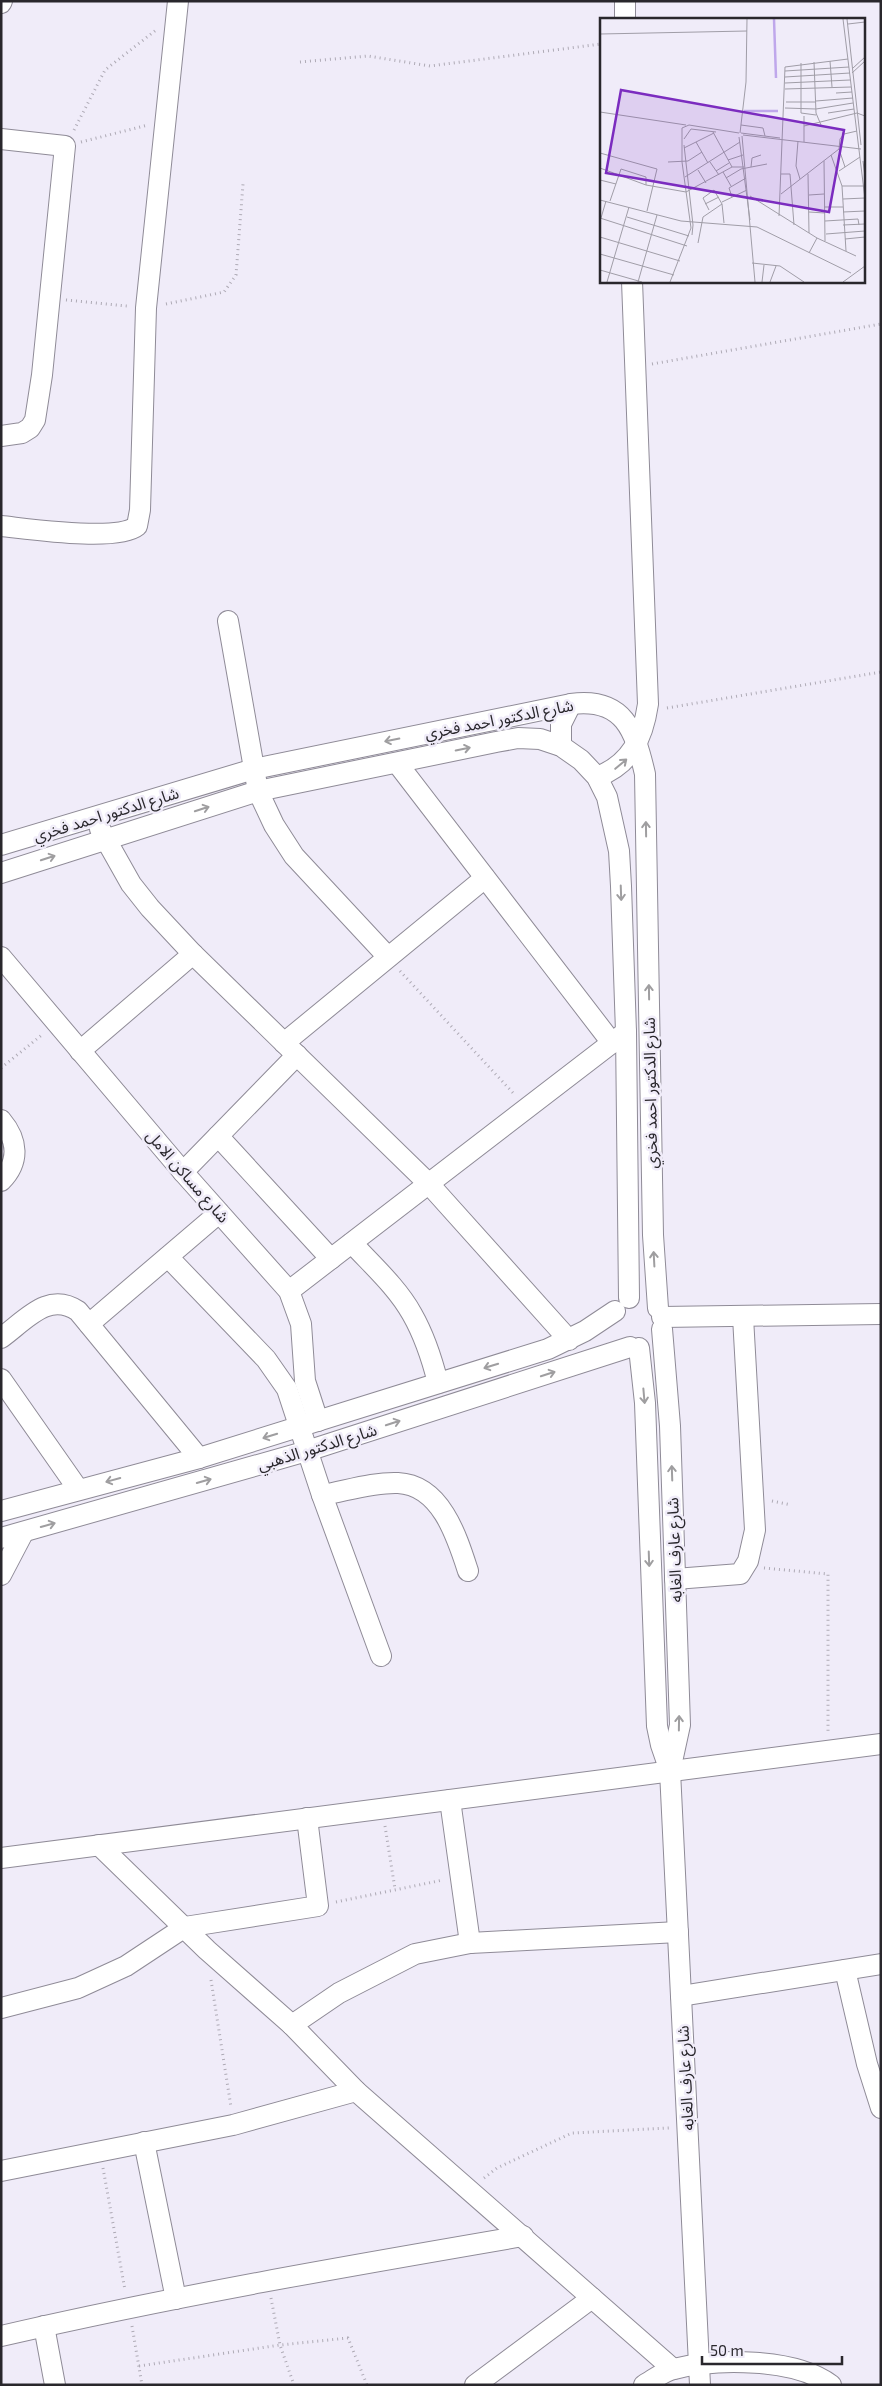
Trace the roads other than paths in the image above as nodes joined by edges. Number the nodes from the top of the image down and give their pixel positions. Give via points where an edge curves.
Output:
1 (625, 1) edge
2 (178, 7) edge
3 (625, 18) edge
4 (1, 139) edge
5 (632, 282) edge
6 (1, 436) edge
7 (1, 526) edge
8 (228, 621) dead end
9 (571, 704) junction
10 (638, 744) junction
11 (561, 746) junction
12 (397, 763) junction
13 (254, 769) junction
14 (597, 777) junction
15 (258, 791) junction
16 (95, 818) junction
17 (105, 840) junction
18 (1, 845) edge
19 (1, 873) edge
20 (485, 878) junction
21 (193, 954) junction
22 (1, 957) edge
23 (388, 957) junction
24 (619, 1037) junction
25 (291, 1049) junction
26 (80, 1051) junction
27 (1, 1120) edge
28 (218, 1136) junction
29 (183, 1172) junction
30 (1, 1181) edge
31 (428, 1184) junction
32 (220, 1213) junction
33 (352, 1243) junction
34 (168, 1257) junction
35 (331, 1258) junction
36 (289, 1291) junction
37 (622, 1305) junction
38 (881, 1314) edge
39 (743, 1317) junction
40 (661, 1318) junction
41 (89, 1324) junction
42 (1, 1338) edge
43 (569, 1340) junction
44 (635, 1347) junction
45 (1, 1379) edge
46 (438, 1383) junction
47 (318, 1421) junction
48 (299, 1427) junction
49 (307, 1451) junction
50 (199, 1458) junction
51 (78, 1490) junction
52 (322, 1495) junction
53 (1, 1511) edge
54 (23, 1533) junction
55 (1, 1538) edge
56 (468, 1571) dead end
57 (1, 1575) edge
58 (675, 1579) junction
59 (381, 1656) dead end
60 (881, 1744) edge
61 (670, 1771) junction
62 (450, 1800) junction
63 (307, 1818) junction
64 (99, 1845) junction
65 (1, 1858) edge
66 (185, 1927) junction
67 (678, 1932) junction
68 (470, 1943) junction
69 (881, 1964) edge
70 (844, 1970) junction
71 (682, 1996) junction
72 (1, 2008) edge
73 (292, 2025) junction
74 (356, 2091) junction
75 (881, 2108) edge
76 (144, 2142) junction
77 (1, 2171) edge
78 (523, 2236) junction
79 (592, 2298) junction
80 (176, 2299) junction
81 (44, 2326) junction
82 (1, 2336) edge
83 (673, 2369) junction
84 (699, 2375) edge
85 (55, 2385) edge
86 (475, 2385) edge
87 (644, 2385) edge
88 (831, 2385) edge

1 - 3 street
2 - 7 street via 146,308 137,526 130,531 102,534
4 - 6 street via 65,146 35,420 22,433
5 - 10 street via 646,712
8 - 13 street
9 - 10 street, شارع الدكتور احمد فخري via 593,703 613,710 624,719
9 - 11 street via 561,724
9 -> 13 street, شارع الدكتور احمد فخري
14 -> 10 street via 621,765
40 -> 10 street, شارع الدكتور احمد فخري via 652,1216 645,774
12 -> 11 street, شارع الدكتور احمد فخري via 518,738
11 - 14 street, شارع الدكتور احمد فخري
12 - 15 street, شارع الدكتور احمد فخري
12 - 20 street
13 - 15 street
13 - 16 street, شارع الدكتور احمد فخري
14 -> 24 street, شارع الدكتور احمد فخري via 607,797 619,852
17 -> 15 street, شارع الدكتور احمد فخري
15 - 23 street via 294,856
16 - 17 street
16 - 18 street, شارع الدكتور احمد فخري
19 -> 17 street, شارع الدكتور احمد فخري
17 - 21 street via 136,890
20 - 23 street
20 - 24 street
21 - 25 street
21 - 26 street
22 - 26 street, شارع مساكن الامل
23 - 25 street
24 - 31 street
24 - 37 street, شارع الدكتور احمد فخري via 630,1261
25 - 28 street
25 - 31 street
26 - 29 street, شارع مساكن الامل
27 - 30 street via 14,1140 16,1151 9,1174
28 - 29 street
28 - 35 street
29 - 32 street, شارع مساكن الامل
31 - 33 street
31 - 43 street
32 - 34 street
32 - 36 street, شارع مساكن الامل
33 - 35 street
33 - 46 street via 411,1312
34 - 41 street
34 - 48 street via 278,1374 287,1389
35 - 36 street
36 - 47 street, شارع مساكن الامل via 301,1324 306,1381
37 - 40 street via 640,1297 650,1300
37 - 43 street, شارع الدكتور الذهبي
37 - 44 street via 613,1328 616,1337
38 - 39 street
39 - 40 street
39 - 58 street via 755,1497 752,1548 740,1574
40 - 44 street via 657,1339 649,1345
58 -> 40 street, شارع عارف الغابه via 670,1426
41 - 42 street via 67,1304 54,1302
41 - 50 street
43 -> 46 street, شارع الدكتور الذهبي
49 -> 44 street, شارع الدكتور الذهبي
44 -> 61 street, شارع عارف الغابه via 645,1403 657,1726
45 - 51 street
46 - 47 street, شارع الدكتور الذهبي
47 - 48 street, شارع الدكتور الذهبي
48 - 49 street
48 -> 50 street, شارع الدكتور الذهبي
49 - 52 street
54 -> 49 street, شارع الدكتور الذهبي
50 -> 51 street, شارع الدكتور الذهبي
51 - 53 street, شارع الدكتور الذهبي
52 - 56 street via 385,1484 411,1485 421,1490 442,1510 452,1526
52 - 59 street
54 - 55 street, شارع الدكتور الذهبي
54 - 57 street
61 -> 58 street, شارع عارف الغابه via 680,1725
60 - 61 street
61 - 62 street
61 - 67 street, شارع عارف الغابه
62 - 63 street
62 - 68 street
63 - 64 street
63 - 66 street via 318,1906
64 - 65 street
64 - 66 street
66 - 72 street via 133,1962 78,1988
66 - 73 street via 206,1950
67 - 68 street
67 - 71 street, شارع عارف الغابه
68 - 73 street via 398,1960 339,1993
69 - 70 street
70 - 71 street
70 - 75 street
71 - 84 street, شارع عارف الغابه
73 - 74 street
74 - 76 street via 233,2125
74 - 78 street
76 - 77 street
76 - 80 street
78 - 79 street
78 - 80 street
79 - 83 street
79 - 86 street
80 - 81 street
81 - 82 street
81 - 85 street
83 - 84 street
83 - 87 street
84 - 88 street via 775,2363 812,2374

